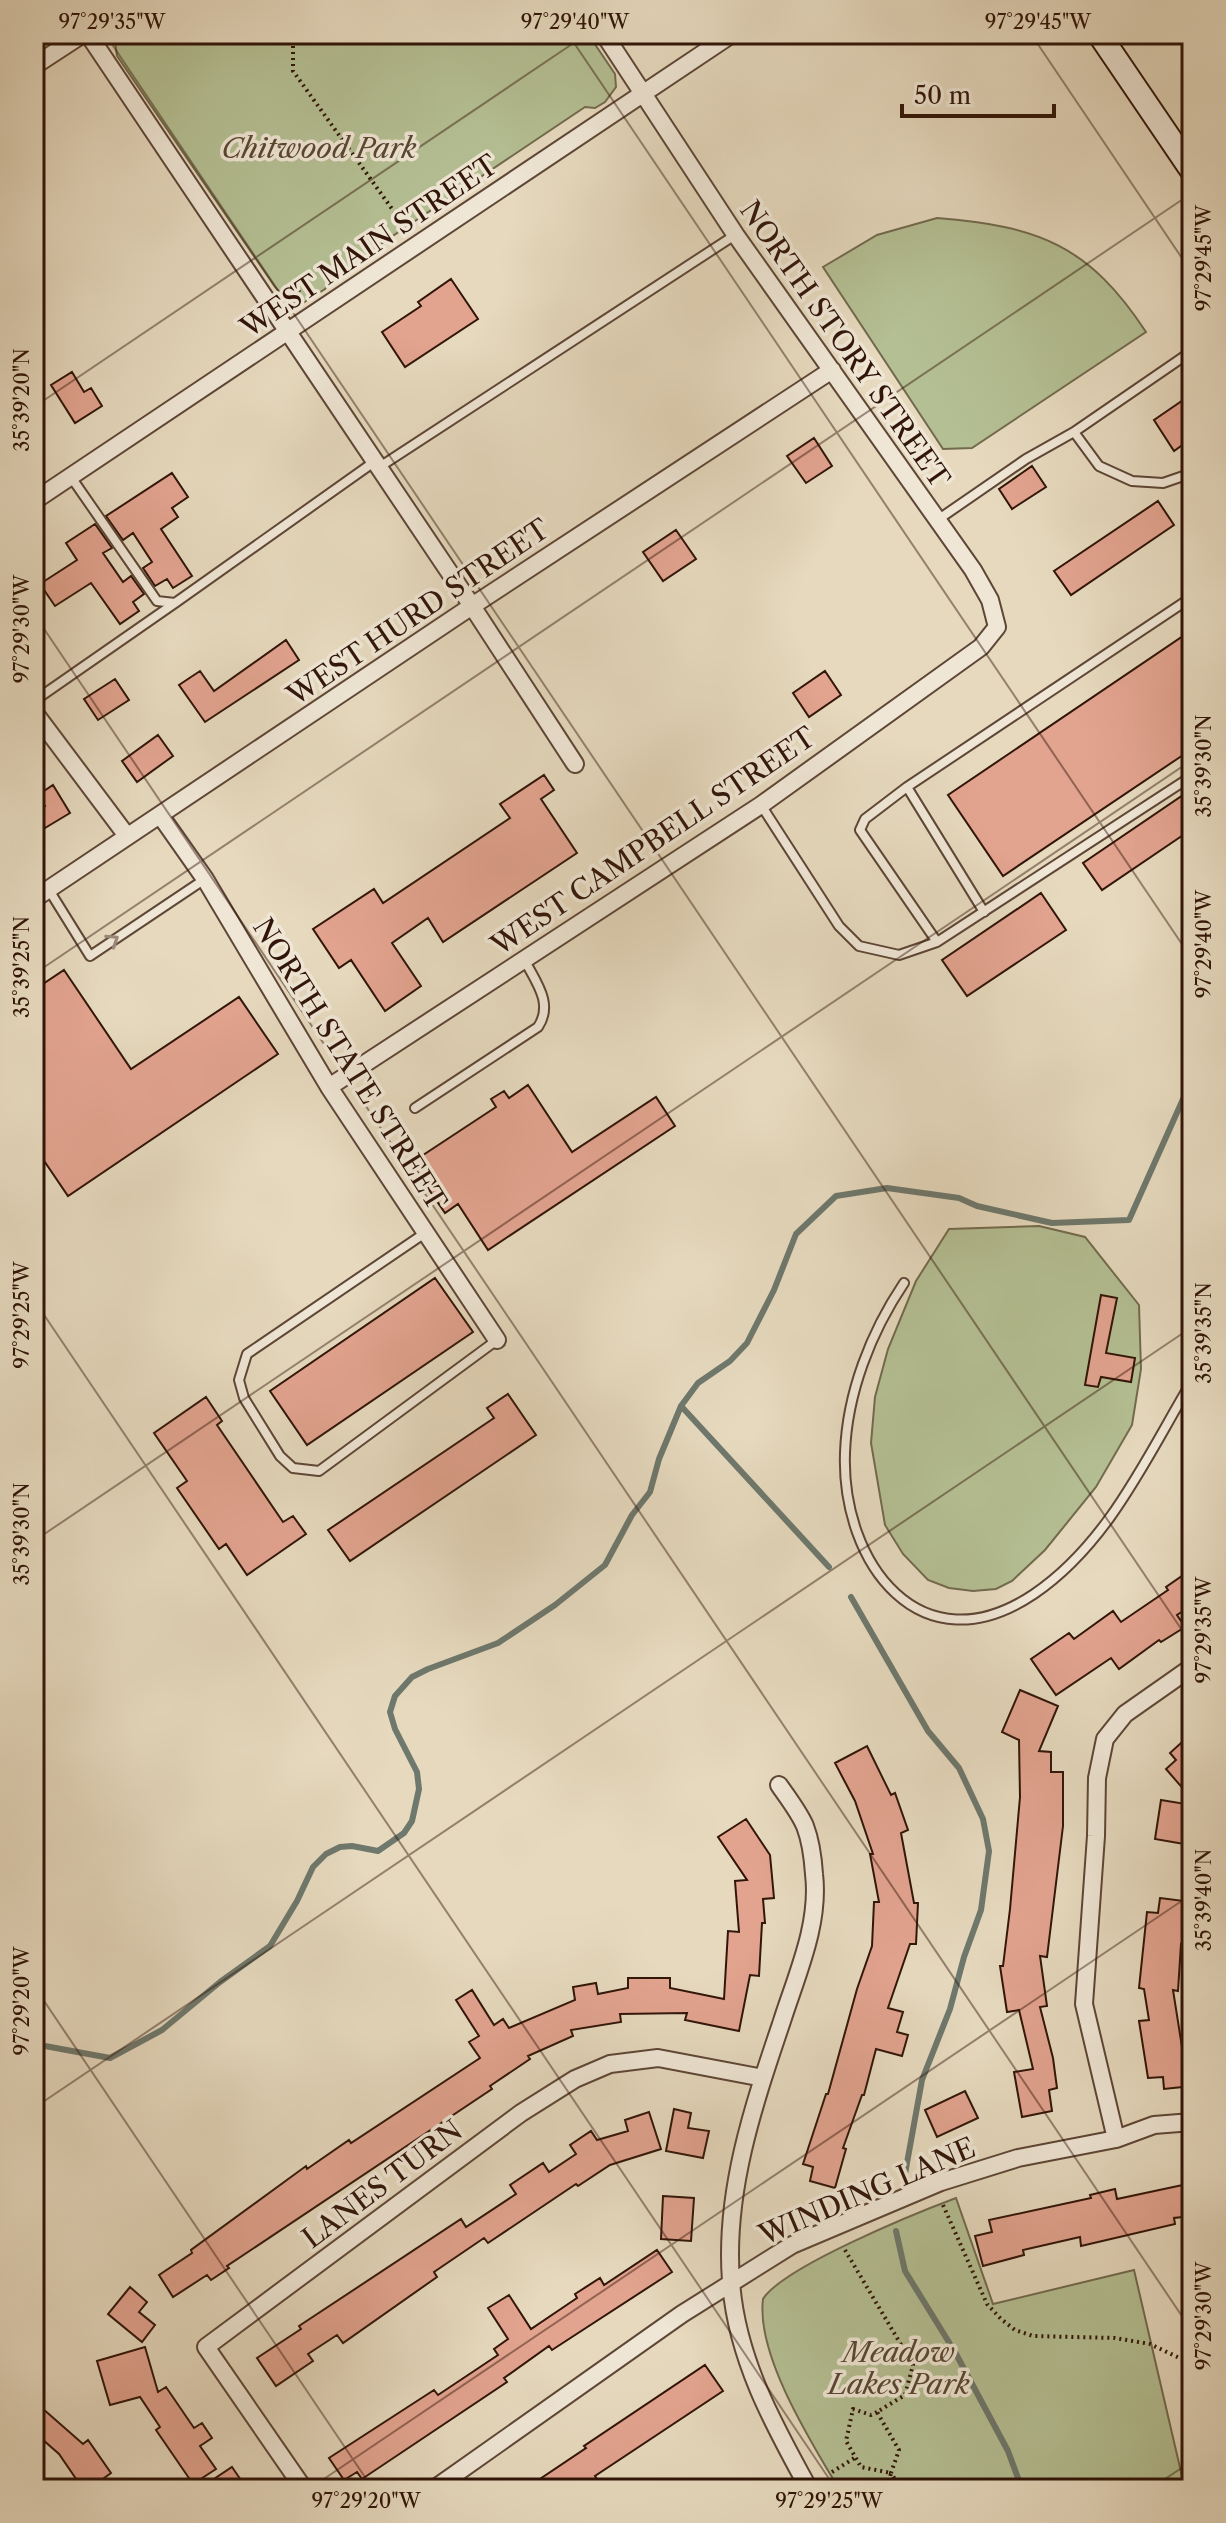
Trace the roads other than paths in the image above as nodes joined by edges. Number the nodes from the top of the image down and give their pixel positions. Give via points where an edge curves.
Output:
1 (86, 34) edge
2 (604, 34) edge
3 (732, 34) edge
4 (1099, 34) edge
5 (34, 66) edge
6 (644, 93) junction
7 (1192, 171) edge
8 (735, 234) junction
9 (287, 332) junction
10 (1192, 351) edge
11 (832, 370) junction
12 (1074, 432) junction
13 (376, 465) junction
14 (1192, 473) edge
15 (71, 477) junction
16 (34, 501) edge
17 (936, 521) junction
18 (1192, 597) edge
19 (175, 603) junction
20 (472, 606) junction
21 (997, 627) joint
22 (34, 701) edge
23 (34, 712) edge
24 (575, 764) dead end
25 (1192, 776) edge
26 (907, 787) junction
27 (761, 805) junction
28 (160, 815) junction
29 (127, 836) junction
30 (205, 879) junction
31 (49, 890) junction
32 (34, 899) edge
33 (984, 912) junction
34 (937, 942) junction
35 (523, 959) junction
36 (329, 1087) junction
37 (415, 1108) dead end
38 (425, 1233) junction
39 (904, 1283) dead end
40 (497, 1340) joint
41 (1192, 1381) edge
42 (1192, 1667) edge
43 (779, 1785) dead end
44 (763, 2078) junction
45 (1192, 2122) edge
46 (1116, 2139) junction
47 (731, 2282) junction
48 (304, 2489) edge
49 (434, 2489) edge
50 (809, 2489) edge

1 - 5 street
1 - 9 street
2 - 6 street, NORTH STORY STREET
3 - 6 street, WEST MAIN STREET
4 - 7 main road
6 - 8 street, NORTH STORY STREET
6 - 9 street, WEST MAIN STREET
8 - 11 street, NORTH STORY STREET
8 - 13 lane
9 - 13 street
9 - 15 street, WEST MAIN STREET
10 - 12 lane
11 - 17 street, NORTH STORY STREET
11 - 20 street, WEST HURD STREET
12 - 14 lane via 1099,466 1132,481 1163,483
12 - 17 lane
13 - 19 lane
13 - 20 street
15 - 16 street, WEST MAIN STREET
15 - 19 lane via 157,601
17 - 21 street, NORTH STORY STREET via 973,570 990,600
18 - 26 lane
19 - 22 lane
20 - 24 street
20 - 28 street, WEST HURD STREET
21 - 27 street, WEST CAMPBELL STREET via 981,647
23 - 29 street
25 - 33 lane
26 - 33 lane
26 - 34 lane via 865,819 860,830
27 - 34 lane via 839,926 859,946 899,955
27 - 35 street, WEST CAMPBELL STREET
28 - 29 street, WEST HURD STREET
28 - 30 street, NORTH STATE STREET
29 - 31 street, WEST HURD STREET
31 -> 30 lane via 90,956
30 - 36 street, NORTH STATE STREET
31 - 32 street, WEST HURD STREET
33 - 34 lane
35 - 36 street, WEST CAMPBELL STREET
35 - 37 lane via 543,996 545,1016 538,1027
36 - 38 street, NORTH STATE STREET
38 - 40 street, NORTH STATE STREET
38 - 40 lane via 247,1354 239,1380 244,1398 280,1456 293,1468 319,1471
39 - 41 lane via 878,1326 856,1388 845,1454 848,1495 852,1523 876,1572 916,1608 937,1617 959,1621 1014,1606 1070,1562 1138,1477
42 - 46 street via 1125,1714 1105,1739 1097,1778 1084,2004
43 - 44 street via 805,1827 815,1875 813,1916
44 - 47 street via 738,2169
44 - 48 street, LANES TURN via 658,2058 610,2064 575,2079 521,2113 206,2347
45 - 46 street, WINDING LANE via 1154,2125
46 - 47 street, WINDING LANE via 1018,2158 941,2182 792,2245
47 - 49 street, WINDING LANE
47 - 50 street via 741,2343 770,2420

